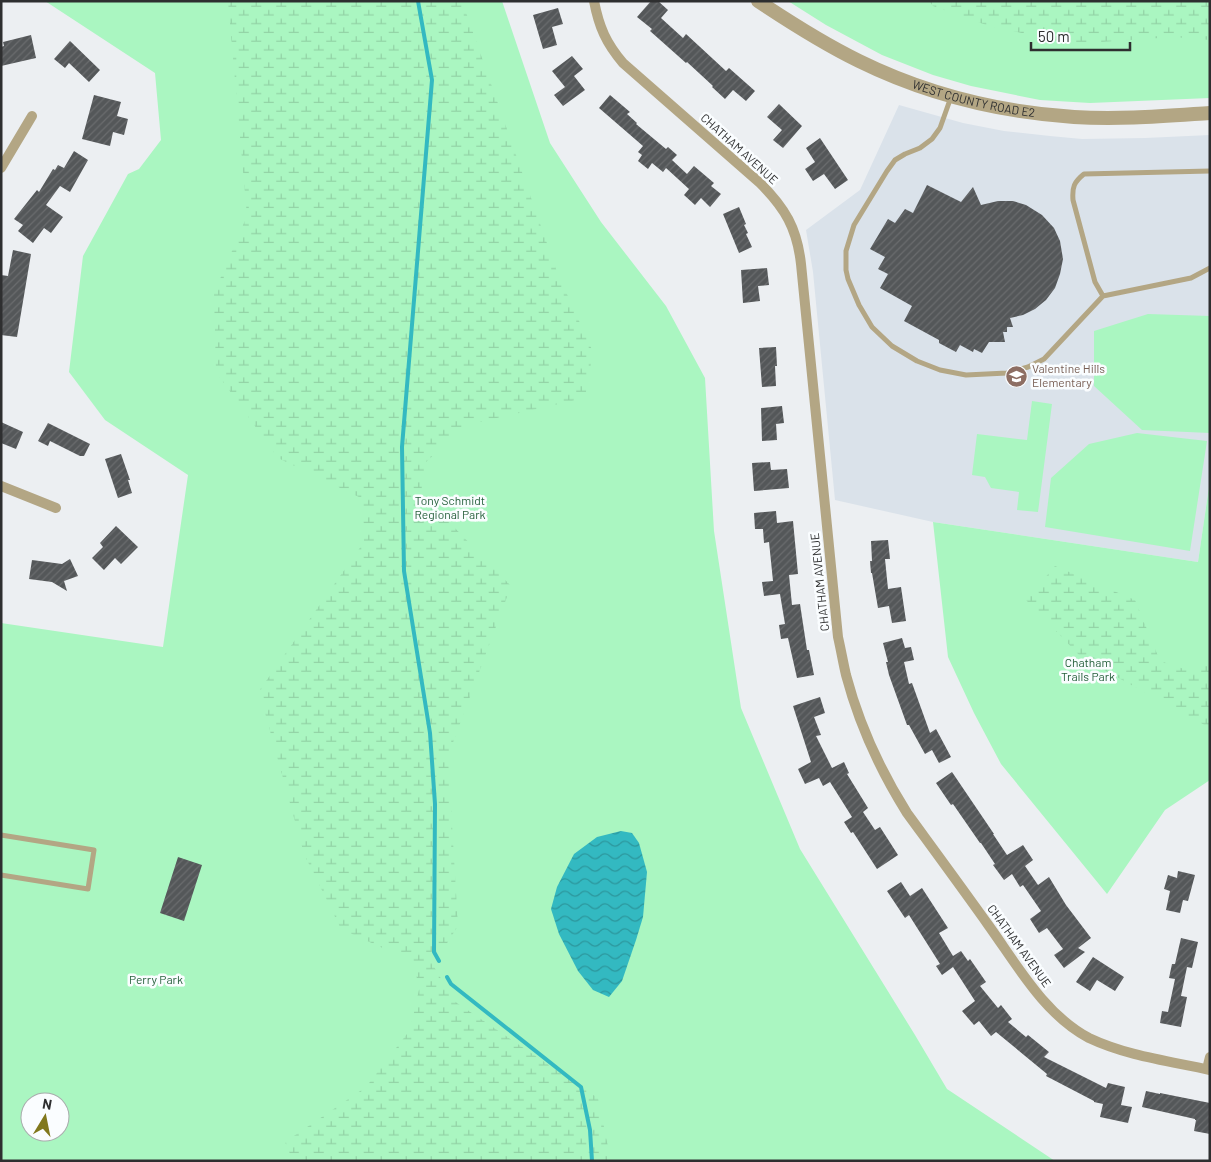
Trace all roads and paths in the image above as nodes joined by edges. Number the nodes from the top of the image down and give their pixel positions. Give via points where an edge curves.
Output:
1 (594, 1) edge
2 (758, 1) edge
3 (951, 97) junction
4 (1210, 113) edge
5 (32, 116) dead end
6 (1, 168) edge
7 (1210, 171) edge
8 (1210, 268) edge
9 (1103, 296) junction
10 (1, 486) edge
11 (56, 508) dead end
12 (1, 835) edge
13 (1, 875) edge
14 (1210, 1057) edge
15 (1208, 1069) edge

1 - 15 street, CHATHAM AVENUE via 604,35 623,63 760,183 775,199 794,232 800,251 838,637 858,714 894,791 1039,996 1068,1024 1088,1037 1124,1052
2 - 3 street, WEST COUNTY ROAD E2 via 859,61
3 - 4 street, WEST COUNTY ROAD E2 via 1028,112 1075,117
3 - 9 lane via 940,128 932,139 895,160 854,225 846,251 846,270 858,305 872,327 892,346 940,370 966,375 1007,373 1044,359
5 - 6 street
7 - 9 lane via 1084,174 1078,179 1072,191 1073,203 1094,282
8 - 9 lane via 1191,278
10 - 11 street
12 - 13 lane via 94,850 88,889
14 - 15 street

